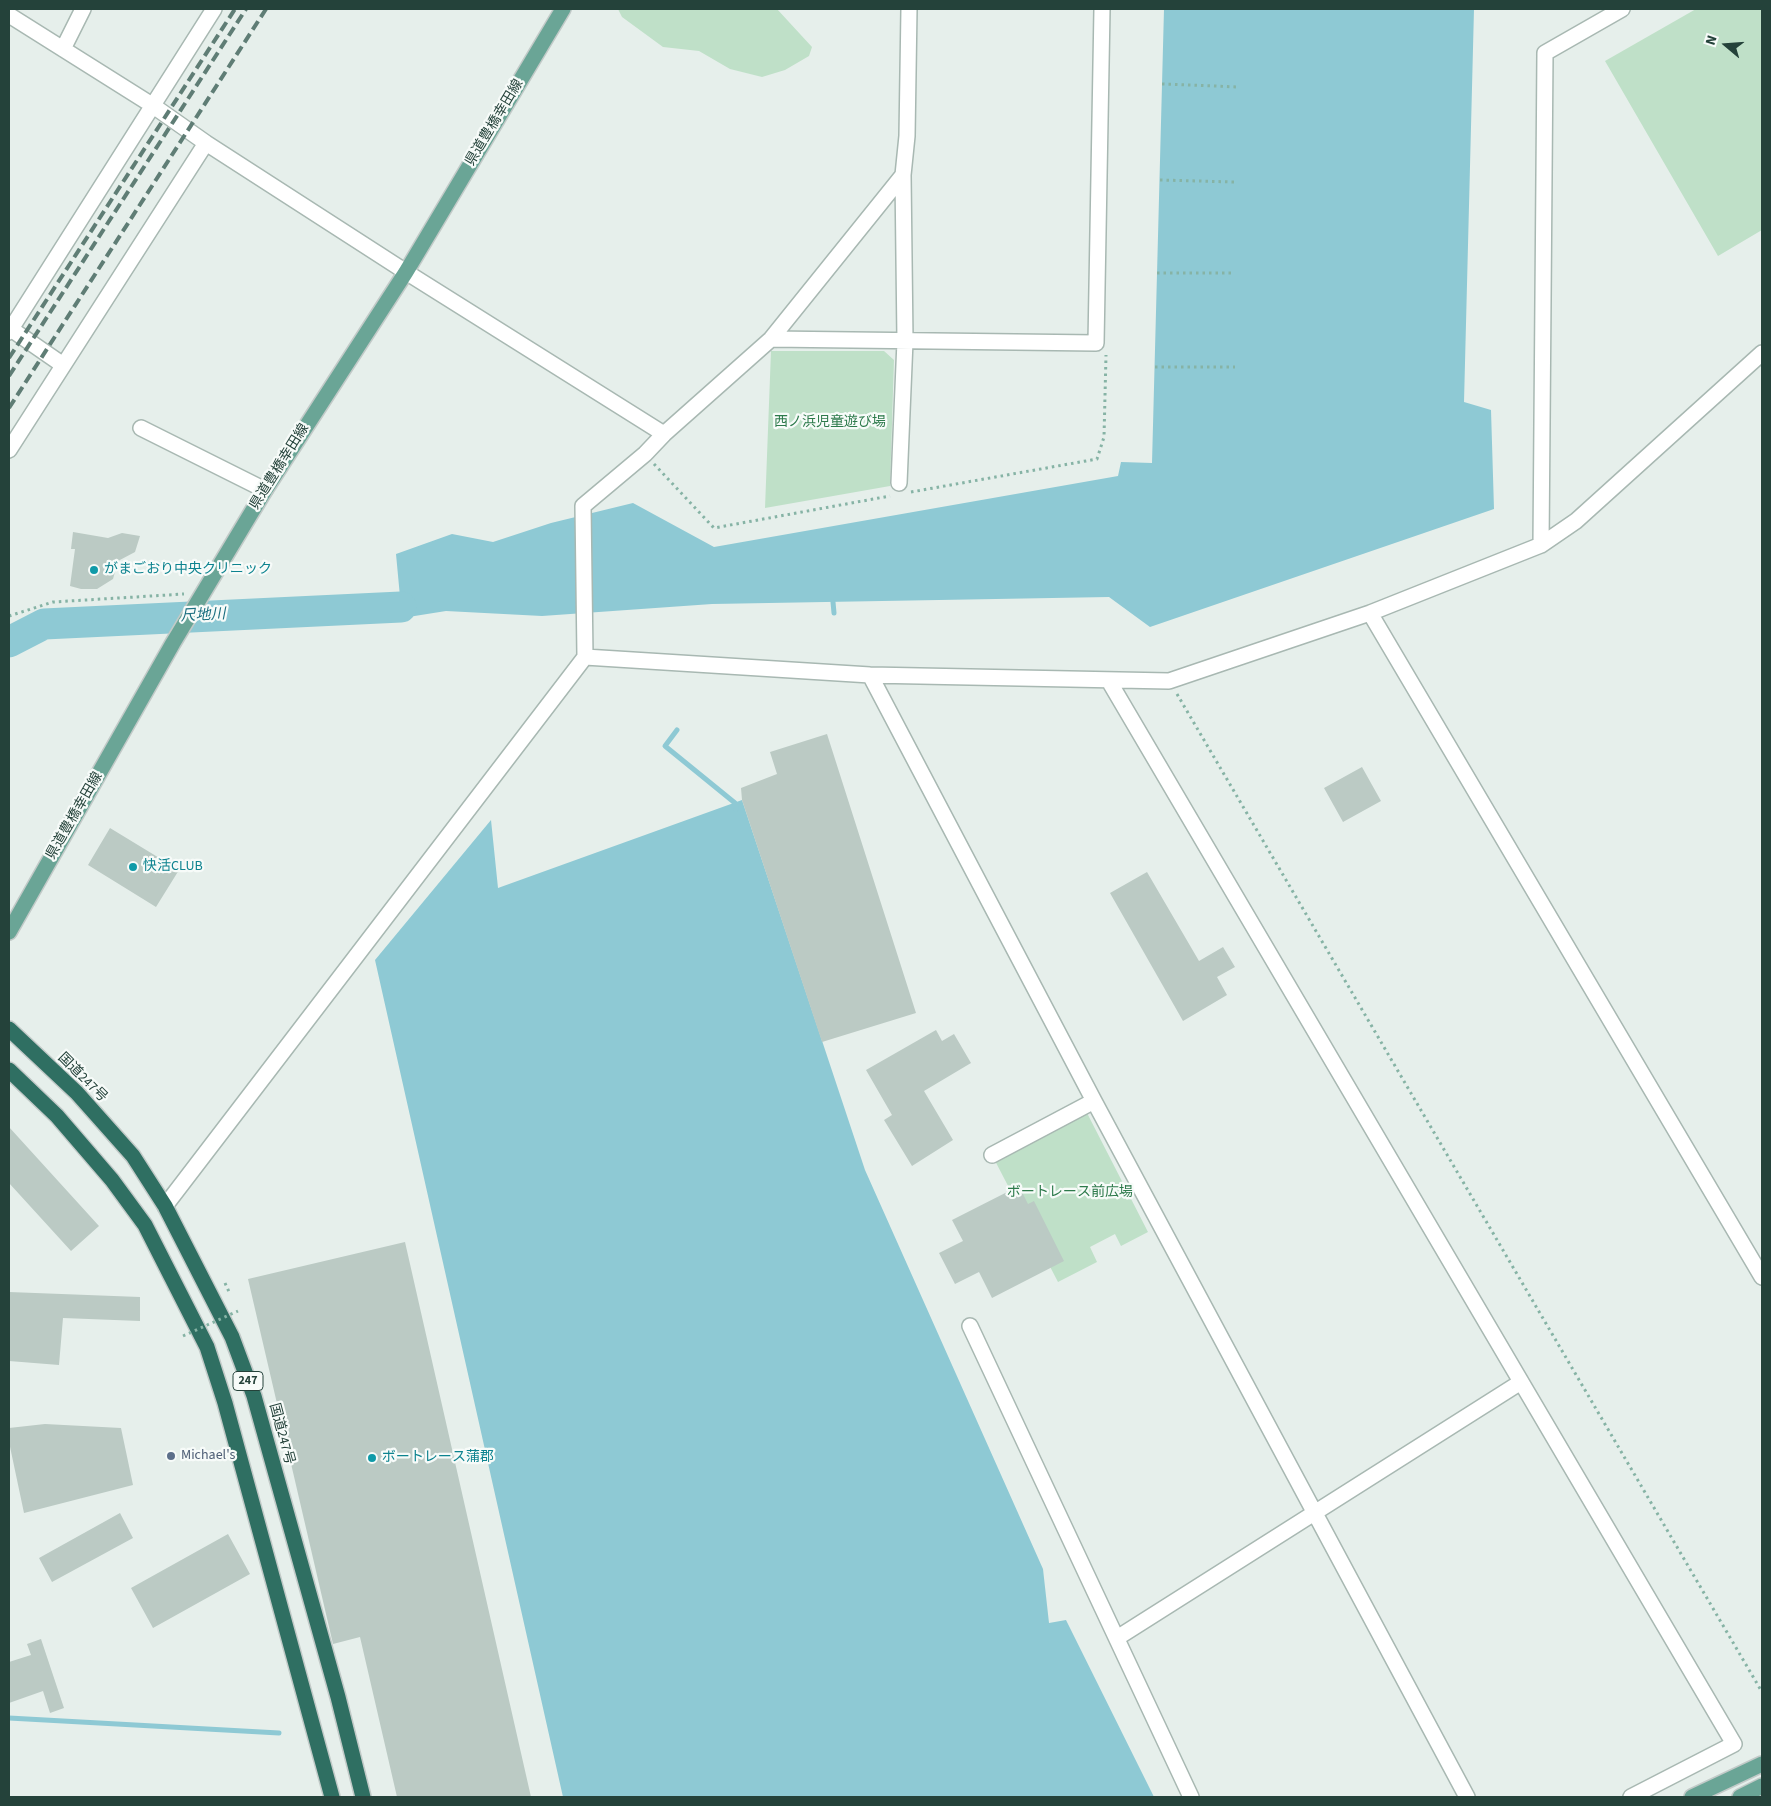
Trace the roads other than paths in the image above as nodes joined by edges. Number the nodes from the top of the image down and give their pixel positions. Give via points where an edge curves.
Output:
1 (83, 9) edge
2 (214, 9) edge
3 (563, 9) edge
4 (909, 9) edge
5 (1102, 9) edge
6 (1622, 9) edge
7 (9, 15) edge
8 (63, 49) junction
9 (152, 105) junction
10 (206, 143) junction
11 (903, 175) junction
12 (406, 272) junction
13 (10, 330) edge
14 (772, 339) junction
15 (905, 341) junction
16 (1762, 353) edge
17 (63, 365) junction
18 (141, 428) dead end
19 (664, 434) junction
20 (9, 450) edge
21 (265, 490) junction
22 (897, 491) road end
23 (1541, 545) junction
24 (1370, 613) junction
25 (584, 657) junction
26 (870, 675) junction
27 (1108, 681) junction
28 (9, 932) edge
29 (9, 1029) edge
30 (9, 1070) edge
31 (1094, 1101) junction
32 (992, 1155) dead end
33 (165, 1206) junction
34 (1762, 1277) edge
35 (970, 1326) dead end
36 (1521, 1382) junction
37 (1313, 1512) junction
38 (1116, 1638) junction
39 (1762, 1764) edge
40 (1762, 1786) edge
41 (332, 1797) edge
42 (363, 1797) edge
43 (1191, 1797) edge
44 (1467, 1797) edge
45 (1631, 1797) edge
46 (1692, 1797) edge
47 (1740, 1797) edge

1 - 8 street
2 - 9 street
3 - 12 main road, 県道豊橋幸田線
4 - 11 street via 907,136
5 - 15 street via 1096,343
6 - 23 street via 1545,53
7 - 8 street
8 - 9 street
9 - 10 street
9 - 13 street
10 - 12 street
10 - 17 street
11 - 14 street
11 - 15 street
12 - 19 street
12 - 21 main road, 県道豊橋幸田線
13 - 17 street
14 - 15 street
14 - 19 street
15 - 22 street
16 - 23 street via 1576,521
17 - 20 street
18 - 21 street
19 - 25 street via 584,506
21 - 28 main road, 県道豊橋幸田線 via 173,643
23 - 24 street
24 - 27 street via 1169,681
24 - 34 street
25 - 26 street
25 - 33 street
26 - 27 street
26 - 31 street
27 - 36 street
29 - 33 highway, 国道247号 / 247 via 77,1093 127,1149
30 - 41 highway, 247 via 63,1123 112,1180 145,1226 207,1347
31 - 32 street
31 - 37 street
33 - 42 highway, 国道247号 / 247 via 232,1337 254,1396
35 - 38 street
36 - 37 street
36 - 45 street via 1734,1744
37 - 38 street
37 - 44 street
38 - 43 street
39 - 46 main road
40 - 47 main road

